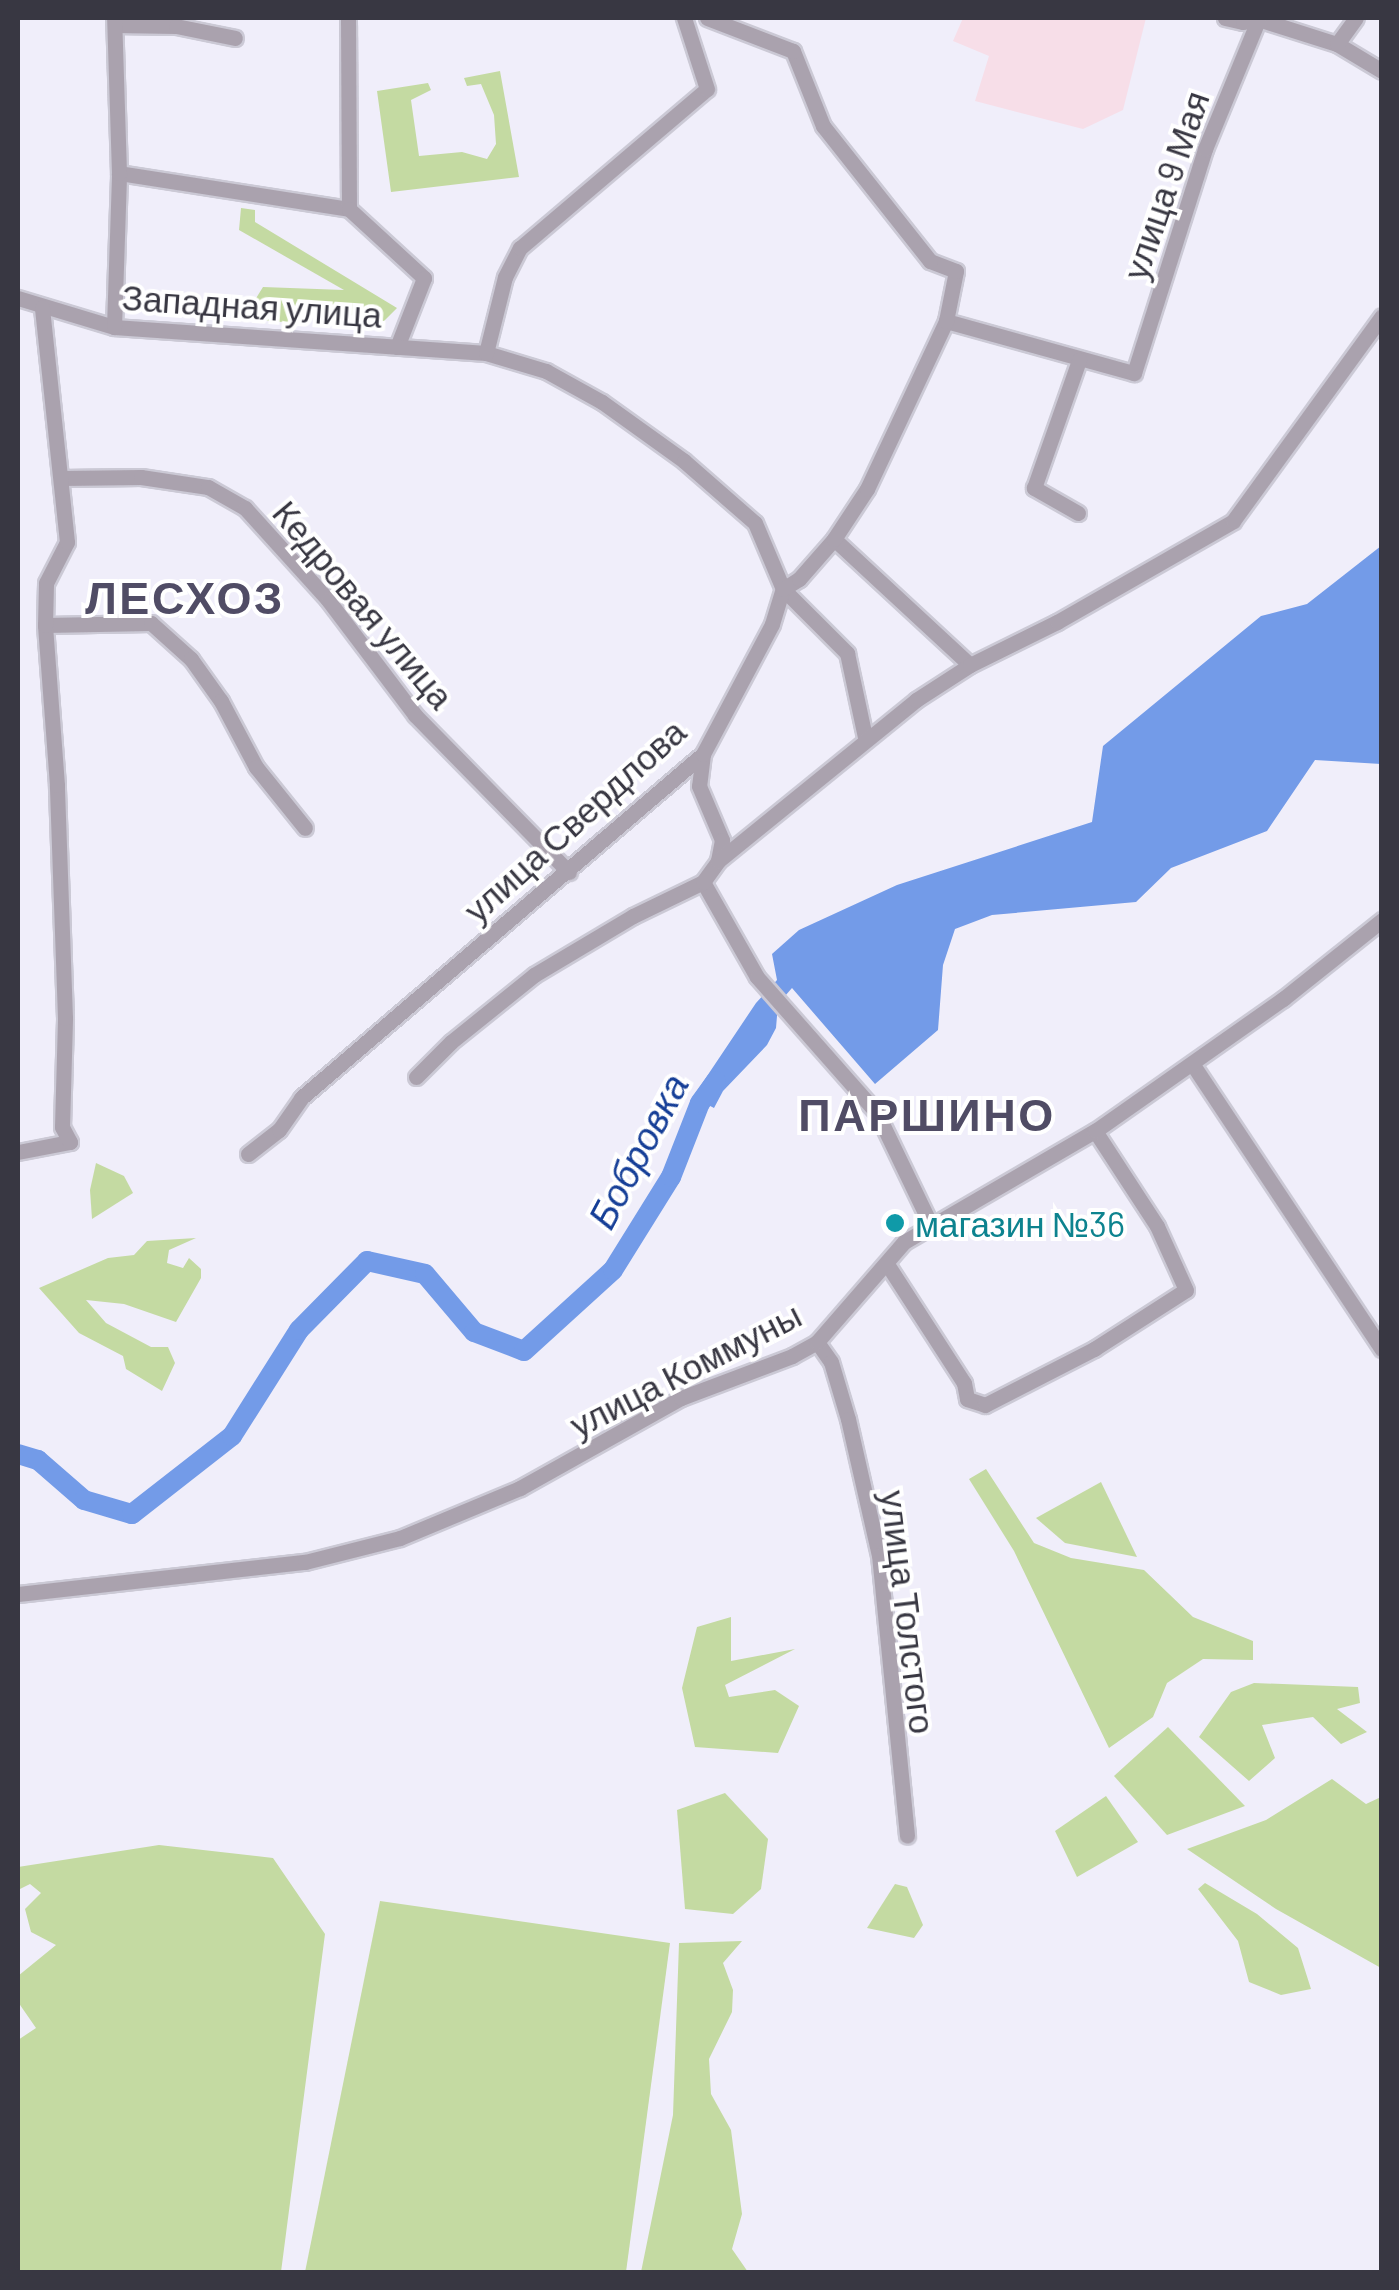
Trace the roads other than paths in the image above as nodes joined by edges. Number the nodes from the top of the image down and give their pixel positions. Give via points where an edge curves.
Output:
1 (348, 18) edge
2 (684, 18) edge
3 (707, 18) edge
4 (1224, 18) edge
5 (1258, 18) edge
6 (1356, 18) edge
7 (115, 21) edge
8 (236, 38) dead end
9 (1337, 44) junction
10 (1382, 72) edge
11 (119, 173) junction
12 (349, 209) junction
13 (18, 298) edge
14 (42, 308) junction
15 (1382, 316) edge
16 (946, 321) junction
17 (114, 327) junction
18 (398, 347) junction
19 (486, 352) junction
20 (1079, 360) junction
21 (62, 478) junction
22 (1078, 513) dead end
23 (834, 539) junction
24 (783, 588) junction
25 (45, 625) junction
26 (970, 665) junction
27 (865, 738) junction
28 (704, 754) junction
29 (304, 828) dead end
30 (718, 861) junction
31 (569, 872) junction
32 (703, 882) junction
33 (1382, 920) edge
34 (1192, 1065) junction
35 (416, 1077) dead end
36 (1095, 1131) junction
37 (18, 1152) edge
38 (248, 1154) dead end
39 (931, 1224) junction
40 (887, 1264) junction
41 (818, 1342) junction
42 (1382, 1349) edge
43 (18, 1594) edge
44 (907, 1836) dead end

1 - 12 street
2 - 19 street via 707,90 520,248 505,277
3 - 16 street, улица Свердлова via 793,51 822,126 930,261 956,271
4 - 5 street
5 - 9 street
5 - 20 street, улица 9 Мая via 1205,149 1134,373
6 - 9 street
7 - 8 street
7 - 11 street
9 - 10 street
11 - 12 street
11 - 17 street
12 - 18 street via 424,278
13 - 14 street, Западная улица
14 - 17 street, Западная улица
14 - 21 street
15 - 26 street via 1233,521
16 - 20 street
16 - 23 street, улица Свердлова via 890,444
17 - 18 street, Западная улица
18 - 19 street, Западная улица
19 - 24 street, Западная улица via 546,371 684,461 756,523
20 - 22 street via 1034,488
21 - 25 street via 67,542 46,583
21 - 31 street, Кедровая улица via 141,477 208,487 245,508 328,600 415,715
23 - 24 street, улица Свердлова
23 - 26 street
24 - 27 street via 847,652
24 - 28 street, улица Свердлова via 772,624
25 - 29 street via 152,623 192,660 256,767
25 - 37 street via 65,1018 62,1127 70,1142
26 - 27 street
27 - 30 street
28 - 30 street via 699,786 722,840
28 - 31 street, улица Свердлова
30 - 32 street
31 - 38 street, улица Свердлова via 301,1098 279,1130
32 - 35 street via 534,975
32 - 39 street via 757,977 877,1113
33 - 34 street, улица Коммуны
34 - 36 street, улица Коммуны
34 - 42 street
36 - 39 street, улица Коммуны
36 - 40 street via 1157,1226 1186,1290 1110,1340 985,1405 967,1399 964,1383
39 - 40 street, улица Коммуны
40 - 41 street, улица Коммуны
41 - 43 street, улица Коммуны via 681,1398 520,1488 400,1538 306,1562
41 - 44 street, улица Толстого via 848,1419 879,1555

